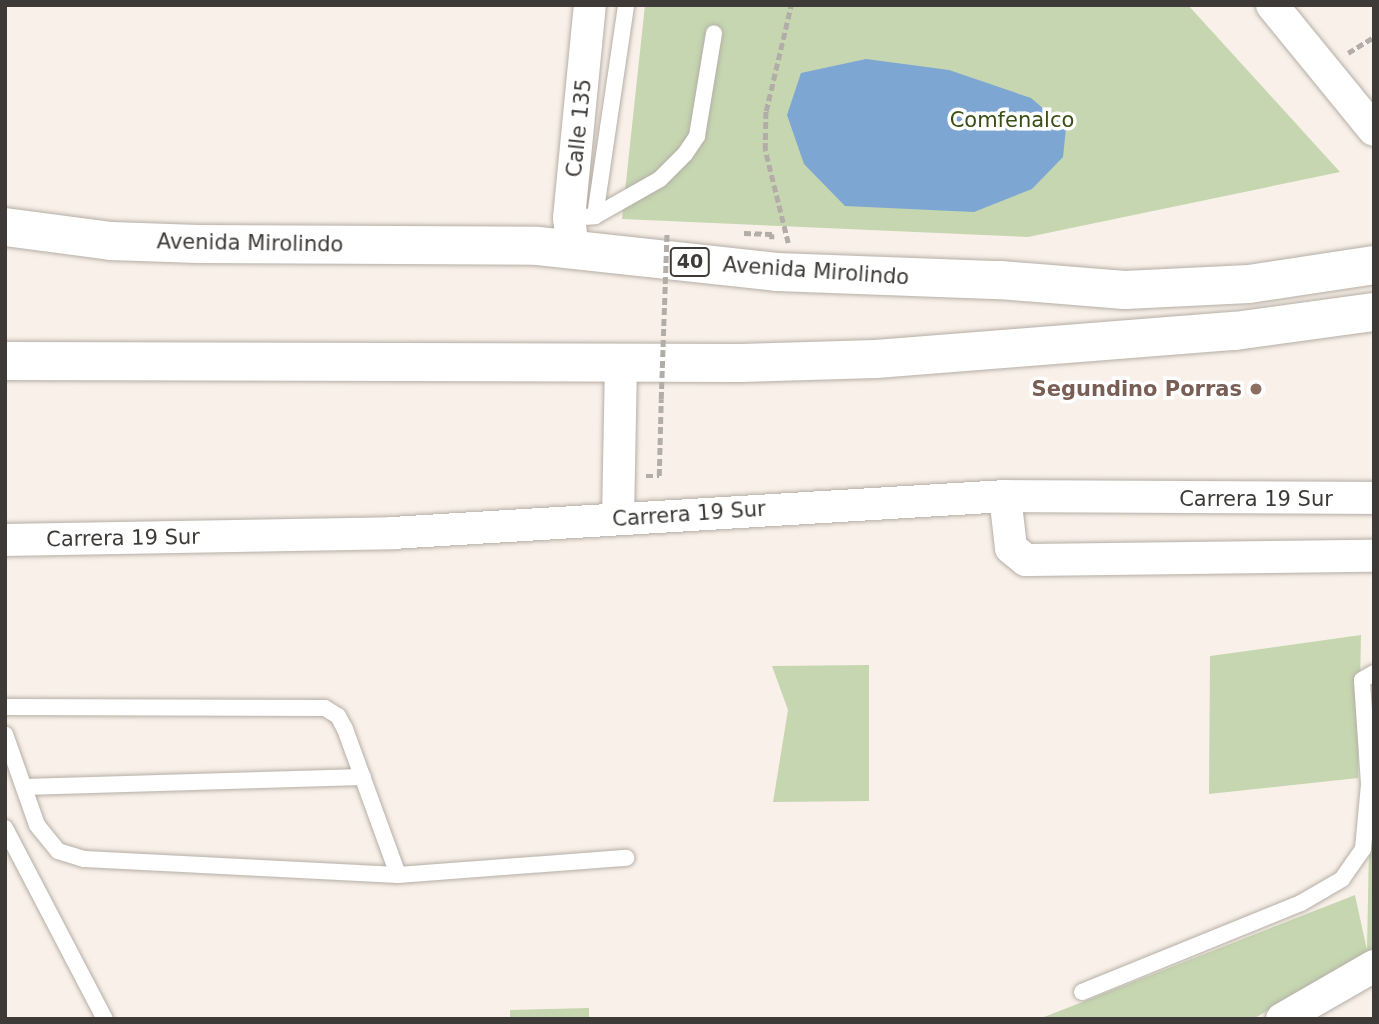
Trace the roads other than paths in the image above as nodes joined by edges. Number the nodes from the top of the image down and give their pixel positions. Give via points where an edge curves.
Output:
1 (590, 5) edge
2 (626, 5) edge
3 (1272, 5) edge
4 (714, 33) dead end
5 (1374, 130) edge
6 (5, 227) edge
7 (579, 228) junction
8 (1374, 265) edge
9 (1374, 312) edge
10 (5, 361) edge
11 (621, 363) junction
12 (1005, 496) junction
13 (1374, 498) edge
14 (618, 519) junction
15 (5, 540) edge
16 (1374, 556) edge
17 (1374, 673) edge
18 (5, 708) edge
19 (5, 734) edge
20 (363, 778) junction
21 (24, 788) junction
22 (5, 828) edge
23 (626, 858) dead end
24 (398, 875) junction
25 (1374, 966) edge
26 (1082, 992) dead end
27 (99, 1017) edge
28 (1282, 1019) edge

1 - 7 street, Calle 135
2 - 7 lane
3 - 5 street
4 - 7 lane via 696,136 685,154 660,179
6 - 7 main road, Avenida Mirolindo / 40 via 111,241 538,246
7 - 8 main road, Avenida Mirolindo / 40 via 777,272 1000,280 1125,290 1249,284
9 - 11 main road via 1234,331 1009,352
10 - 11 main road
11 - 14 street
12 - 13 street, Carrera 19 Sur
12 - 14 street, Carrera 19 Sur
12 - 16 street via 1011,548 1026,560
14 - 15 street, Carrera 19 Sur via 392,533
17 - 26 lane via 1362,680 1369,784 1363,849 1342,879 1301,903
18 - 20 lane via 325,708 338,716
19 - 21 lane
20 - 21 lane
20 - 24 lane
21 - 24 lane via 37,825 58,851 84,859
22 - 27 lane
23 - 24 lane
25 - 28 street

